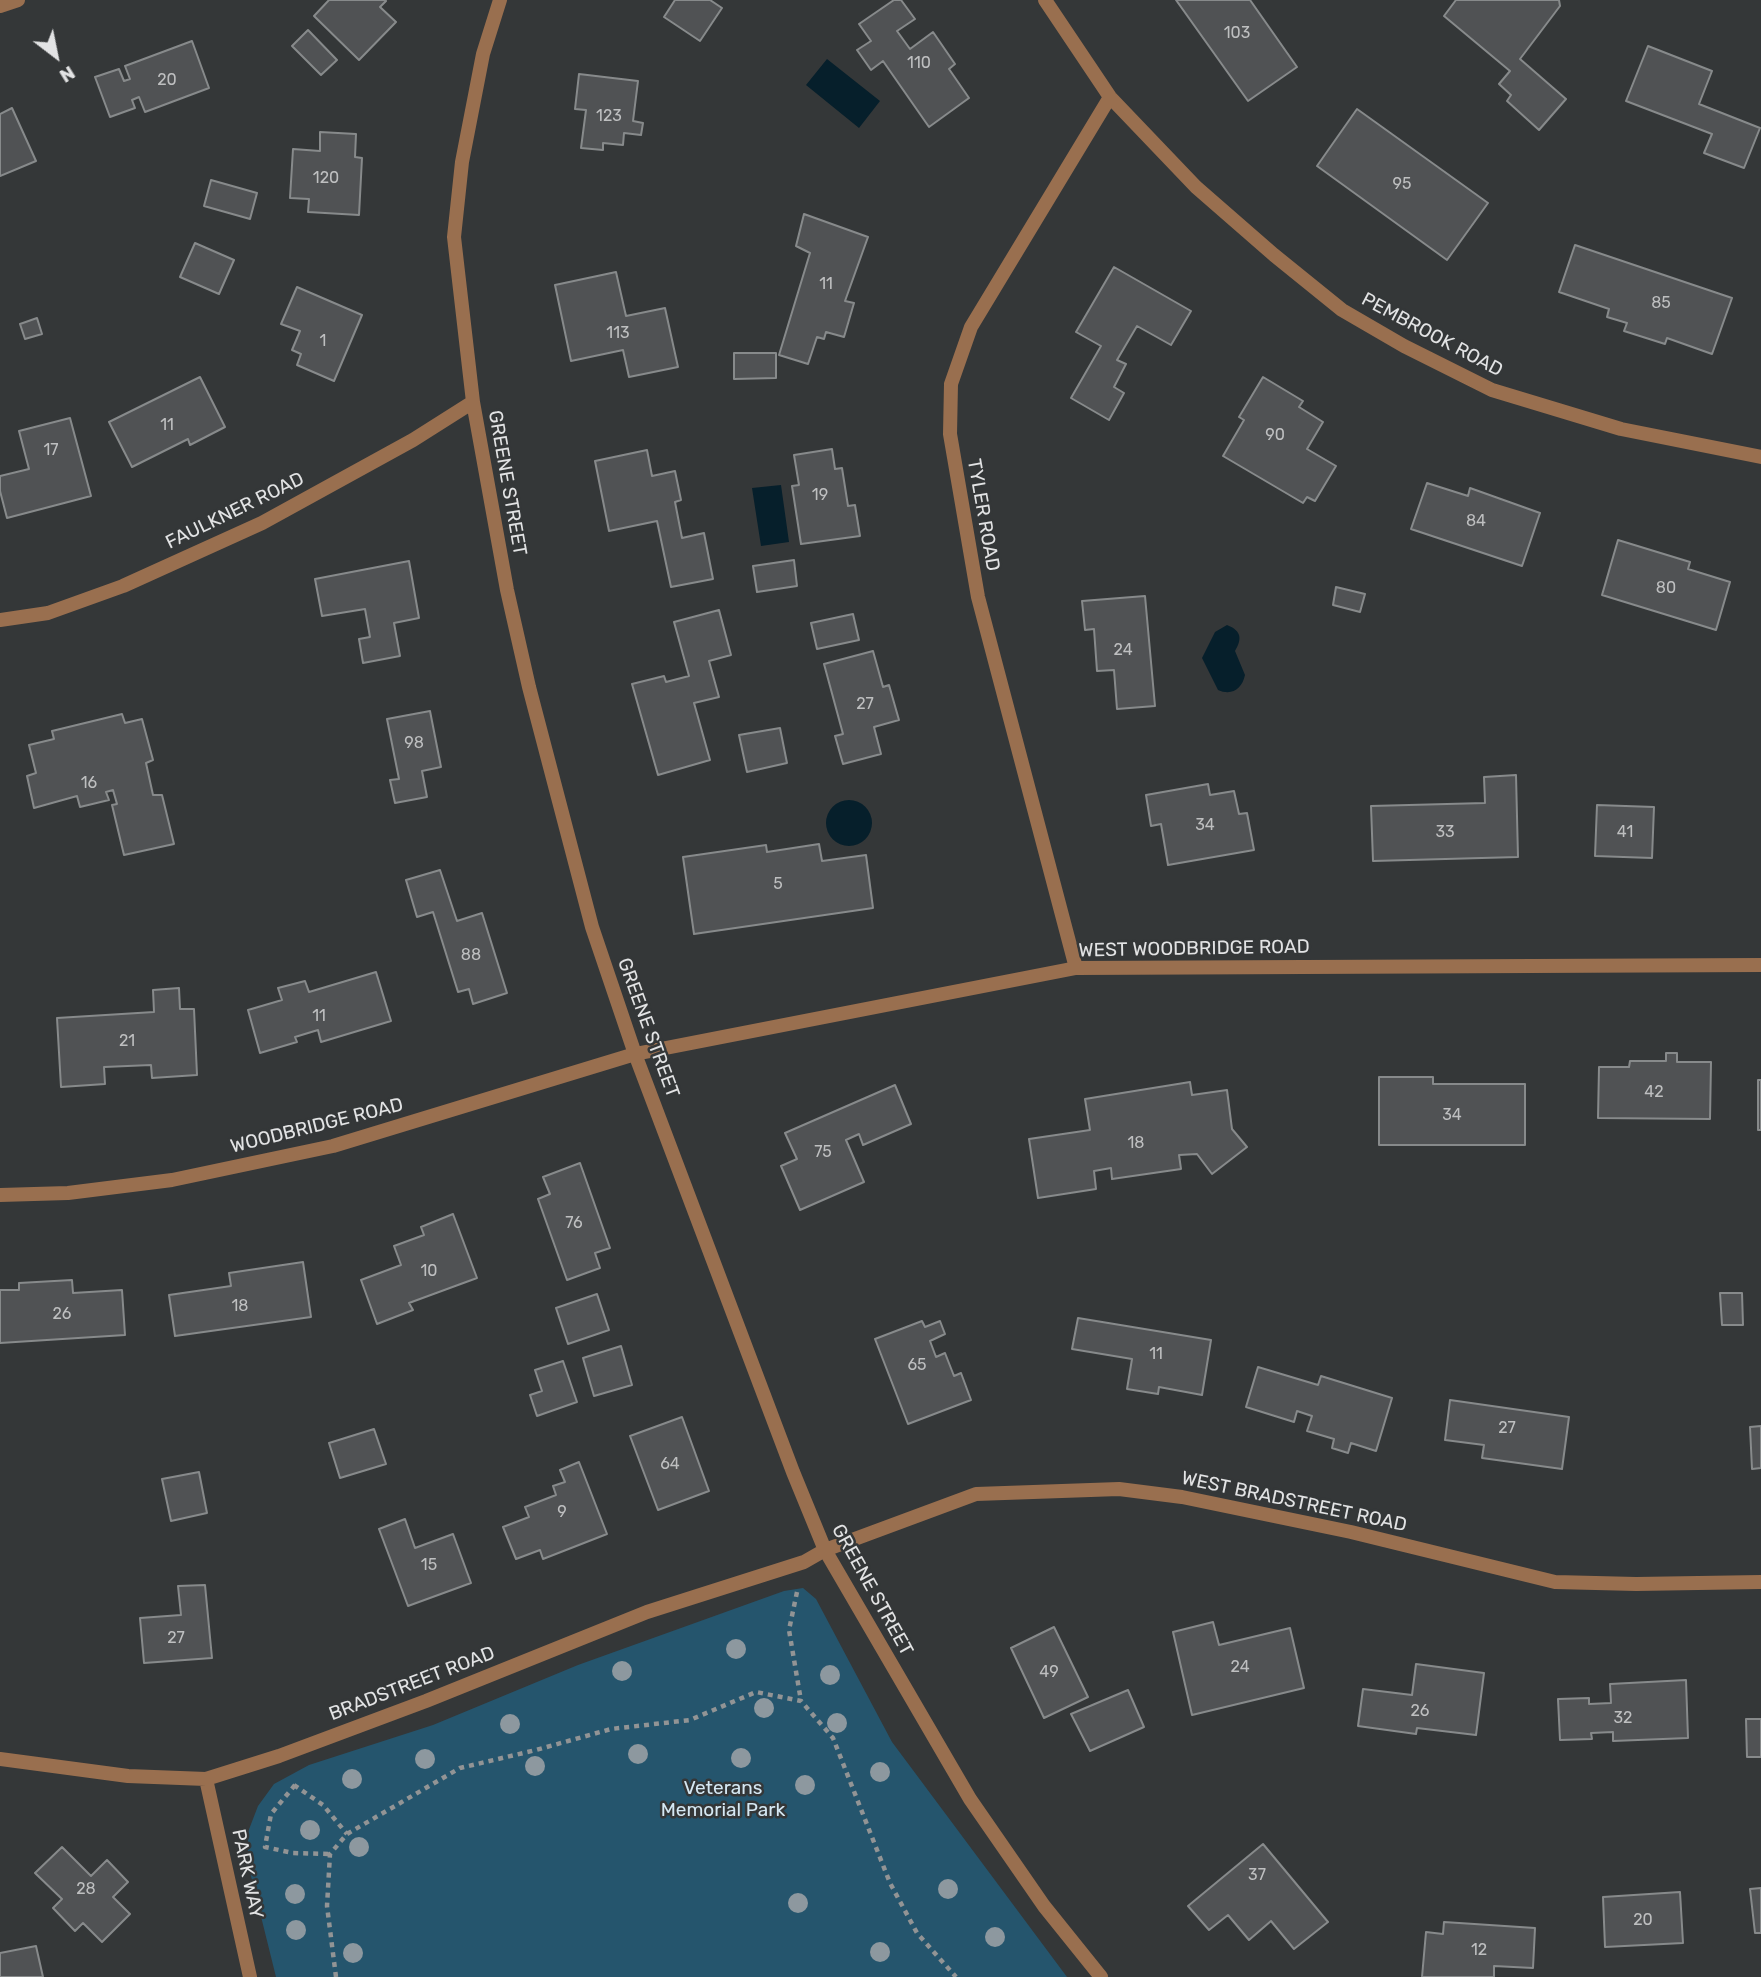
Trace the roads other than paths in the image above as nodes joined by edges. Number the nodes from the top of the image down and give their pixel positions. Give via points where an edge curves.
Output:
1 (18, 0) edge
2 (500, 0) edge
3 (1045, 0) edge
4 (0, 6) edge
5 (1110, 97) junction
6 (473, 402) junction
7 (1761, 457) edge
8 (0, 620) edge
9 (1761, 965) edge
10 (1076, 968) junction
11 (635, 1054) junction
12 (0, 1195) edge
13 (825, 1550) junction
14 (1761, 1582) edge
15 (0, 1759) edge
16 (206, 1779) junction
17 (250, 1977) edge
18 (1101, 1977) edge

1 - 4 street
2 - 6 street, GREENE STREET via 483,54 461,162 454,237
3 - 5 street, PEMBROOK ROAD
5 - 7 street, PEMBROOK ROAD via 1196,187 1274,256 1342,310 1404,346 1492,390 1621,429
5 - 10 street, TYLER ROAD via 971,327 951,384 950,434 978,597
6 - 8 street, FAULKNER ROAD via 262,523 123,586 48,613
6 - 11 street, GREENE STREET via 529,687 592,927
9 - 10 street, WEST WOODBRIDGE ROAD
10 - 11 street, WEST WOODBRIDGE ROAD
11 - 12 street, WOODBRIDGE ROAD via 333,1146 172,1180 68,1193
11 - 13 street, GREENE STREET
13 - 14 street, WEST BRADSTREET ROAD via 976,1494 1119,1489 1182,1497 1330,1528 1555,1582
13 - 16 street, BRADSTREET ROAD via 804,1562 647,1612 426,1701
13 - 18 street, GREENE STREET via 970,1799 1044,1906
15 - 16 street, BRADSTREET ROAD via 128,1776
16 - 17 street, PARK WAY

